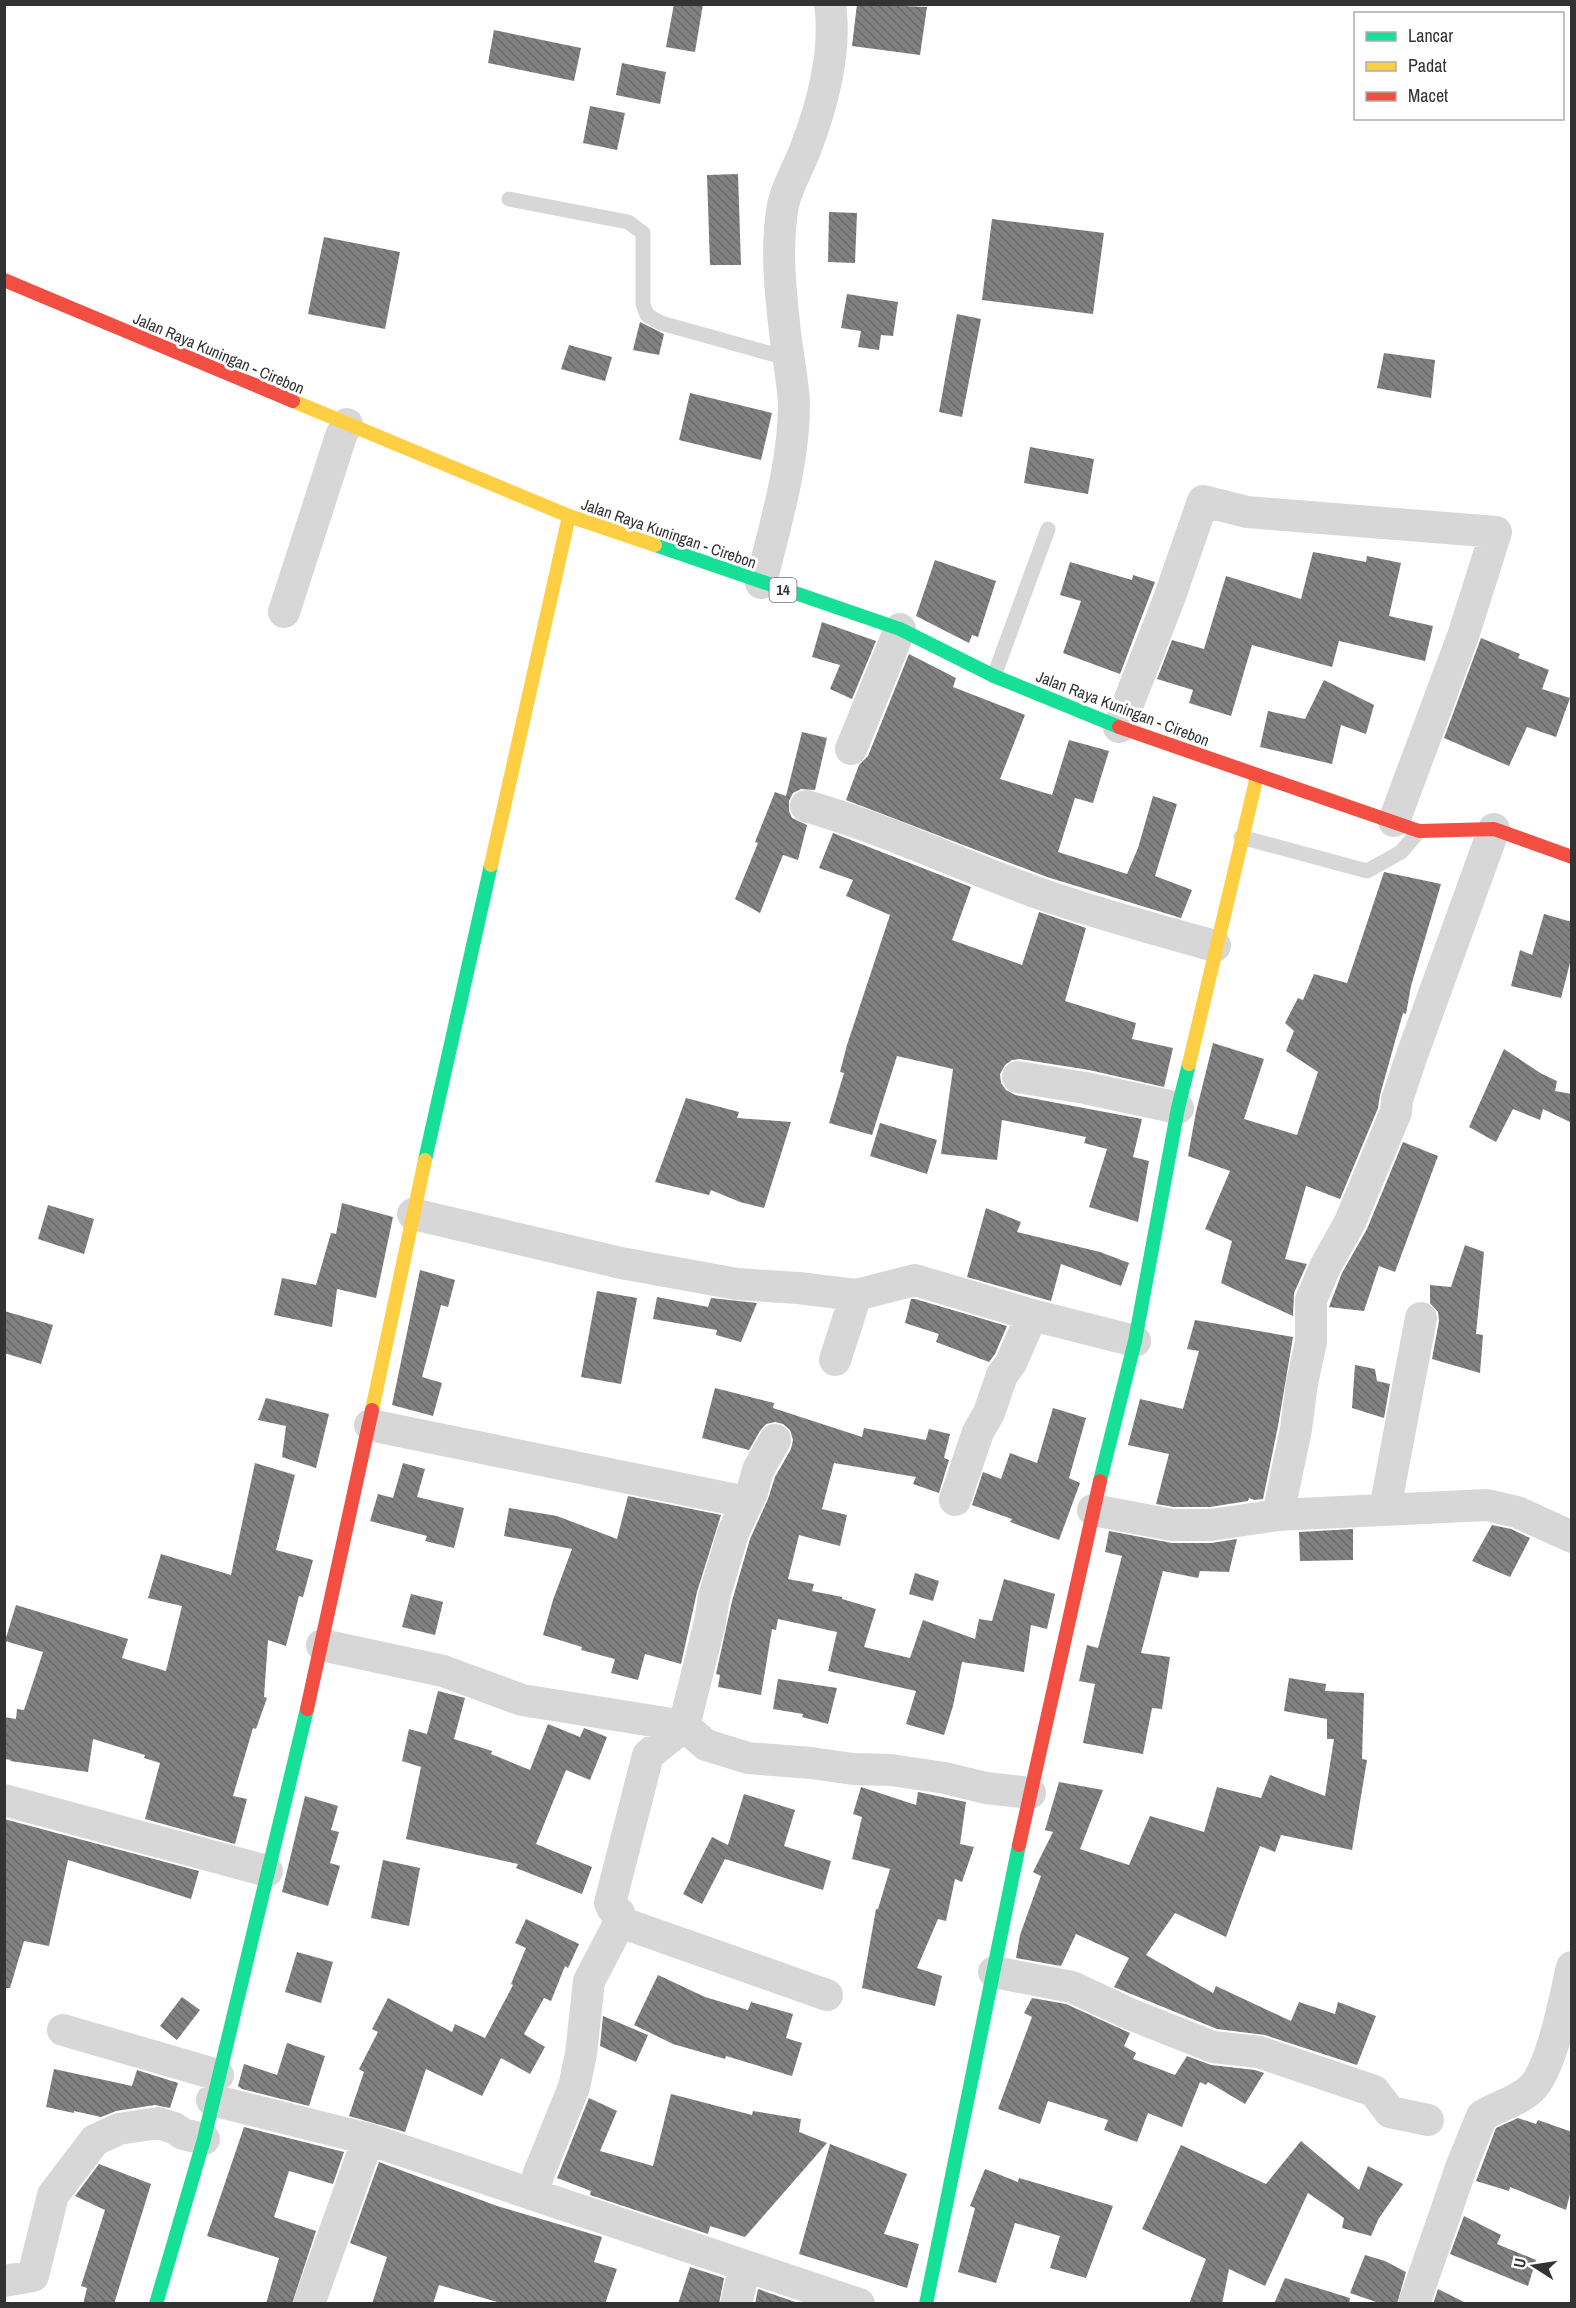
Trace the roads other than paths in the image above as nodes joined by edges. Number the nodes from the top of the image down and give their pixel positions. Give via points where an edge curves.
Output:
1 (830, 4) edge
2 (509, 199) dead end
3 (4, 280) edge
4 (790, 359) junction
5 (347, 424) junction
6 (569, 516) junction
7 (1048, 529) dead end
8 (761, 583) junction
9 (284, 612) dead end
10 (900, 629) junction
11 (994, 676) junction
12 (1119, 726) junction
13 (851, 749) dead end
14 (1257, 776) junction
15 (806, 806) dead end
16 (1406, 826) junction
17 (1494, 829) junction
18 (1241, 837) junction
19 (1572, 857) edge
20 (1215, 946) junction
21 (1018, 1077) dead end
22 (1178, 1108) junction
23 (413, 1214) junction
24 (856, 1295) junction
25 (1032, 1315) junction
26 (1421, 1318) dead end
27 (1135, 1341) junction
28 (835, 1360) dead end
29 (370, 1425) junction
30 (775, 1440) dead end
31 (955, 1500) dead end
32 (746, 1502) junction
33 (1385, 1509) junction
34 (1093, 1510) junction
35 (1278, 1515) junction
36 (1572, 1537) edge
37 (322, 1645) junction
38 (684, 1726) junction
39 (1030, 1793) junction
40 (4, 1800) edge
41 (267, 1871) junction
42 (620, 1922) junction
43 (1572, 1967) edge
44 (994, 1972) junction
45 (827, 1995) dead end
46 (1564, 2029) edge
47 (63, 2030) dead end
48 (215, 2087) junction
49 (1428, 2120) dead end
50 (204, 2139) junction
51 (368, 2139) junction
52 (533, 2194) junction
53 (745, 2266) junction
54 (4, 2281) edge
55 (156, 2304) edge
56 (309, 2304) edge
57 (736, 2304) edge
58 (859, 2304) edge
59 (926, 2304) edge
60 (1414, 2304) edge

1 - 4 street via 833,30 820,109 783,204 780,282
2 - 4 lane via 637,226 643,233 643,304 647,315 661,323
3 - 5 main road, Jalan Raya Kuningan - Cirebon / 14
4 - 8 street via 794,406 789,456
5 - 6 main road, Jalan Raya Kuningan - Cirebon / 14
5 - 9 street
6 - 8 main road, Jalan Raya Kuningan - Cirebon / 14
6 - 23 main road
7 - 11 lane
8 - 10 main road, Jalan Raya Kuningan - Cirebon / 14
10 - 11 main road, Jalan Raya Kuningan - Cirebon / 14
10 - 13 street
11 - 12 main road, Jalan Raya Kuningan - Cirebon / 14
12 - 14 main road, Jalan Raya Kuningan - Cirebon / 14
12 - 16 street via 1203,501 1247,512 1496,532
14 - 16 main road, Jalan Raya Kuningan - Cirebon / 14
14 - 18 main road
15 - 20 street via 852,819 1041,894
16 - 17 main road, Jalan Raya Kuningan - Cirebon / 14
16 - 18 lane via 1401,852 1367,871
17 - 19 main road, Jalan Raya Kuningan - Cirebon / 14
17 - 35 street via 1412,1055 1396,1112 1350,1222 1311,1300 1311,1342
18 - 20 main road
20 - 22 main road
21 - 22 street
22 - 27 main road
23 - 24 street via 621,1263 737,1284
23 - 29 main road
24 - 25 street via 915,1280
24 - 28 street
25 - 27 street
25 - 31 street via 978,1432
26 - 33 street
27 - 34 main road
29 - 32 street
29 - 37 main road
30 - 32 street
32 - 38 street via 716,1589
33 - 35 street
33 - 36 street via 1487,1505 1517,1512
34 - 35 street via 1172,1525 1211,1526
34 - 39 main road
37 - 38 street via 443,1671 522,1700
37 - 41 main road
38 - 39 street via 706,1744 748,1758 891,1770
38 - 42 street via 648,1755 610,1903 619,1913
39 - 44 main road
40 - 41 street
41 - 48 main road
42 - 45 street
42 - 52 street via 589,1981 573,2087
43 - 46 street
44 - 49 street via 1072,1987 1213,2047 1258,2052 1374,2091 1390,2112
44 - 59 main road
46 - 60 street via 1533,2088 1482,2116
47 - 48 street
48 - 50 main road
48 - 51 street
50 - 54 street via 158,2123 119,2129 95,2140 53,2195 33,2277
50 - 55 main road
51 - 52 street
51 - 56 street
52 - 53 street
53 - 57 street
53 - 58 street

